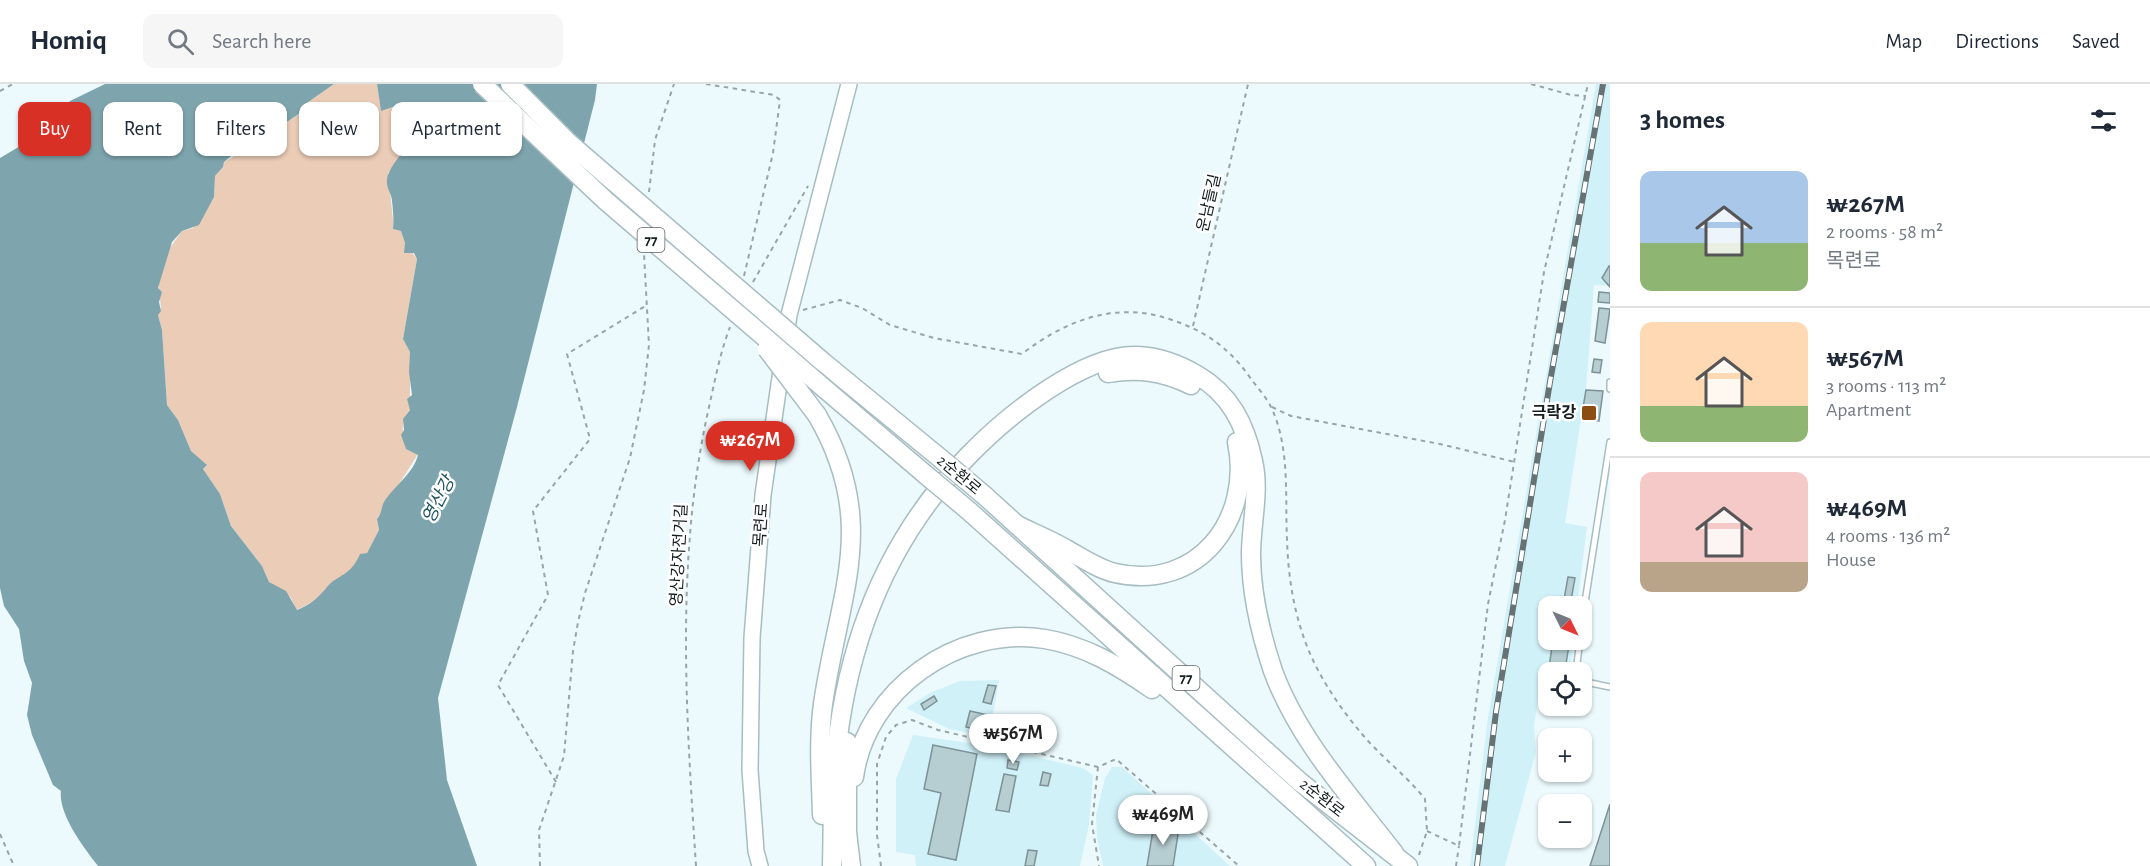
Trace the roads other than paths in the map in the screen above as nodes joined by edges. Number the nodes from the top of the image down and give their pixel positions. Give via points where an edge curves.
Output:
1 (482, 84) edge
2 (510, 84) edge
3 (849, 84) edge
4 (751, 325) junction
5 (1610, 382) edge
6 (1610, 389) edge
7 (1610, 442) edge
8 (1017, 525) junction
9 (1586, 596) edge
10 (1592, 683) edge
11 (1610, 687) edge
12 (1220, 738) junction
13 (847, 832) junction
14 (1394, 853) junction
15 (1412, 863) edge
16 (833, 865) edge
17 (760, 866) edge
18 (851, 866) edge
19 (1366, 866) edge

1 - 4 highway, 2순환로 / 77, bridge via 606,201
2 - 8 highway, 2순환로 / 77, bridge via 569,143
3 - 17 street, 목련로 via 789,315 763,495 752,638 750,770
4 - 12 highway, 2순환로 / 77, bridge via 969,512
4 - 16 highway, bridge via 834,444 844,470 852,518 849,574 823,706 820,760 822,816
5 - 6 lane
7 - 9 lane
8 - 13 highway via 1115,573 1141,576 1183,566 1214,544 1233,514 1242,466 1236,440 1218,407 1193,386 1159,372 1125,370 1081,383 1015,425 978,459 924,526 880,605 867,642 847,738
8 - 14 highway, 2순환로 / 77 via 1300,782
10 - 11 lane
12 - 13 highway via 1119,666 1075,646 1020,637 972,645 945,655 902,685 870,727 856,761
12 - 19 highway, 2순환로 / 77
13 - 18 highway
14 - 15 highway, 2순환로 / 77
14 - 16 highway via 1315,750 1275,674 1264,641 1251,557 1255,465 1241,420 1225,396 1204,379 1170,362 1136,356 1075,374 1016,412 966,458 902,541 862,625 842,703 834,768

